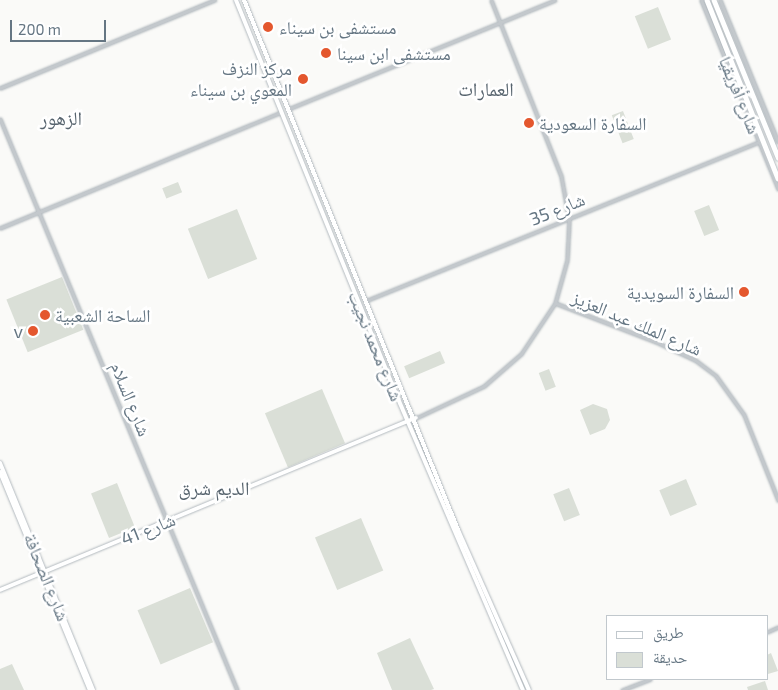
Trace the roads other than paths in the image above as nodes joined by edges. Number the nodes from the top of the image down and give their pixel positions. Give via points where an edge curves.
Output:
1 (215, 0) edge
2 (236, 0) edge
3 (244, 0) edge
4 (490, 0) edge
5 (555, 0) edge
6 (701, 0) edge
7 (707, 0) edge
8 (714, 0) edge
9 (720, 0) edge
10 (500, 22) junction
11 (730, 70) junction
12 (738, 77) junction
13 (0, 88) edge
14 (750, 89) junction
15 (758, 94) junction
16 (288, 110) junction
17 (281, 112) junction
18 (0, 119) edge
19 (758, 142) junction
20 (778, 142) edge
21 (778, 157) edge
22 (778, 178) edge
23 (778, 189) edge
24 (39, 212) junction
25 (569, 220) junction
26 (0, 228) edge
27 (365, 301) junction
28 (555, 304) junction
29 (416, 418) junction
30 (408, 422) junction
31 (0, 463) edge
32 (0, 472) edge
33 (778, 500) edge
34 (167, 522) junction
35 (44, 573) junction
36 (0, 590) edge
37 (647, 680) edge
38 (91, 690) edge
39 (236, 690) edge
40 (523, 690) edge
41 (529, 690) edge
42 (622, 690) edge

1 - 13 street
2 - 17 main road, شارع محمد نجيب
3 - 16 main road, شارع محمد نجيب
4 - 10 street, شارع الملك عبد العزيز
5 - 10 street
6 - 11 street, شارع أفريقيا
7 - 12 highway, شارع أفريقيا
8 - 14 highway, شارع أفريقيا
9 - 15 street, شارع أفريقيا
10 - 16 street
10 - 25 street, شارع الملك عبد العزيز via 548,138 566,197
11 - 12 highway
11 - 19 street, شارع أفريقيا
12 - 22 highway, شارع أفريقيا
14 - 15 highway
14 - 21 highway, شارع أفريقيا
15 - 20 street, شارع أفريقيا
16 - 27 main road, شارع محمد نجيب
17 - 24 street
17 - 30 main road, شارع محمد نجيب
18 - 24 street, شارع السلام
19 - 23 street, شارع أفريقيا
19 - 25 street, شارع 35
24 - 26 street
24 - 34 street, شارع السلام
25 - 27 street, شارع 35
25 - 28 street, شارع الملك عبد العزيز via 566,260
27 - 29 main road, شارع محمد نجيب
28 - 29 street, شارع الملك عبد العزيز via 536,335 502,373 484,386
28 - 33 street, شارع الملك عبد العزيز via 656,342 696,360 716,376 744,415
29 - 30 main road, شارع 41
29 - 41 main road, شارع محمد نجيب via 458,530
30 - 34 main road, شارع 41
30 - 40 main road, شارع محمد نجيب
31 - 35 main road, شارع الصحافة
32 - 35 main road, شارع الصحافة
34 - 35 main road, شارع 41
34 - 39 street, شارع السلام
35 - 36 main road, شارع 41
35 - 38 main road, شارع الصحافة
37 - 42 street

